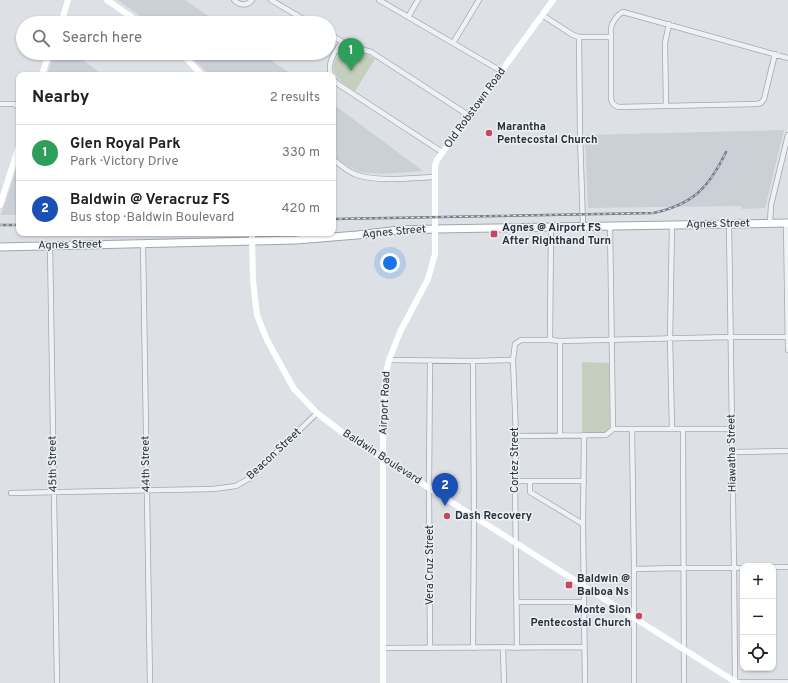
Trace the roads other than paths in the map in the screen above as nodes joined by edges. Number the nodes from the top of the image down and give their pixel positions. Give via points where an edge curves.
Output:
1 (68, 0) edge
2 (108, 0) edge
3 (234, 0) edge
4 (252, 0) edge
5 (271, 0) edge
6 (379, 0) edge
7 (418, 0) edge
8 (479, 0) edge
9 (553, 0) edge
10 (542, 15) junction
11 (63, 16) edge
12 (130, 16) edge
13 (298, 16) edge
14 (408, 17) junction
15 (669, 24) junction
16 (579, 37) junction
17 (611, 37) junction
18 (336, 38) edge
19 (342, 42) junction
20 (454, 43) junction
21 (336, 51) edge
22 (775, 54) junction
23 (788, 58) edge
24 (47, 60) edge
25 (188, 60) edge
26 (330, 60) edge
27 (43, 72) edge
28 (199, 72) edge
29 (330, 72) edge
30 (501, 72) junction
31 (336, 82) edge
32 (0, 104) edge
33 (16, 105) edge
34 (666, 106) junction
35 (468, 115) junction
36 (788, 135) edge
37 (442, 152) junction
38 (16, 155) edge
39 (336, 161) edge
40 (435, 177) junction
41 (0, 205) edge
42 (770, 223) junction
43 (787, 223) edge
44 (672, 224) junction
45 (729, 224) junction
46 (610, 225) junction
47 (583, 226) junction
48 (550, 227) junction
49 (436, 229) junction
50 (252, 236) edge
51 (252, 241) junction
52 (143, 244) junction
53 (50, 245) junction
54 (0, 247) edge
55 (730, 337) junction
56 (788, 337) edge
57 (670, 339) junction
58 (550, 340) junction
59 (612, 340) junction
60 (560, 341) junction
61 (788, 350) edge
62 (389, 360) junction
63 (513, 360) junction
64 (430, 361) junction
65 (473, 361) junction
66 (317, 413) junction
67 (613, 429) junction
68 (632, 429) junction
69 (672, 429) junction
70 (683, 429) junction
71 (732, 429) junction
72 (560, 435) junction
73 (584, 435) junction
74 (516, 436) junction
75 (788, 451) edge
76 (732, 452) junction
77 (383, 459) junction
78 (515, 481) junction
79 (530, 481) junction
80 (584, 481) junction
81 (429, 488) junction
82 (53, 491) junction
83 (146, 491) junction
84 (11, 493) dead end
85 (474, 516) junction
86 (583, 524) junction
87 (516, 544) junction
88 (788, 567) edge
89 (684, 568) junction
90 (734, 568) junction
91 (740, 568) edge
92 (776, 568) edge
93 (634, 569) junction
94 (584, 587) junction
95 (517, 602) junction
96 (584, 602) junction
97 (634, 618) junction
98 (584, 647) junction
99 (383, 648) junction
100 (430, 648) junction
101 (473, 648) junction
102 (504, 648) junction
103 (517, 648) junction
104 (684, 649) junction
105 (788, 682) edge
106 (57, 683) edge
107 (150, 683) edge
108 (383, 683) edge
109 (504, 683) edge
110 (585, 683) edge
111 (634, 683) edge
112 (684, 683) edge
113 (735, 683) edge

1 - 11 street
2 - 12 street
3 - 4 street via 241,5
5 - 13 street
6 - 14 street
7 - 14 street
8 - 20 street
9 - 10 street, Old Robstown Road
10 - 16 street via 566,32
10 - 30 street, Old Robstown Road
14 - 20 street
15 - 17 street via 623,12 612,24
15 - 22 street
15 - 34 street via 665,43
16 - 17 street
16 - 47 street
17 - 34 street via 613,104
18 - 19 street
19 - 21 street
19 - 35 street via 371,52
20 - 30 street
22 - 23 street
22 - 34 street via 761,103
24 - 27 street
25 - 28 street
26 - 29 street
30 - 35 street, Old Robstown Road
31 - 37 street
32 - 33 street
35 - 37 street, Old Robstown Road
36 - 42 street via 771,205
37 - 40 street, Old Robstown Road via 435,166
38 - 41 street
39 - 40 street via 347,170 367,178
40 - 49 street, Old Robstown Road
42 - 43 main road, Agnes Street
42 - 45 main road, Agnes Street
43 - 56 street
44 - 45 main road, Agnes Street
44 - 46 main road, Agnes Street
44 - 57 street
45 - 55 street, Hiawatha Street
46 - 47 main road, Agnes Street
46 - 59 street
47 - 48 main road, Agnes Street
48 - 49 main road, Agnes Street
48 - 58 street
49 - 51 main road, Agnes Street
49 - 62 street, Airport Road via 435,254 428,279 400,332
50 - 51 street, Baldwin Boulevard
51 - 52 main road, Agnes Street
51 - 66 street, Baldwin Boulevard via 257,315 267,340 294,389
52 - 53 main road, Agnes Street
52 - 83 street, 44th Street
53 - 54 main road, Agnes Street
53 - 82 street, 45th Street
55 - 56 street
55 - 57 street
55 - 71 street, Hiawatha Street
56 - 61 street
57 - 59 street
57 - 69 street
58 - 60 street
58 - 63 street, Cortez Street via 521,340 515,344
59 - 60 street
59 - 67 street
60 - 72 street
62 - 64 street
62 - 77 street, Airport Road via 383,404
63 - 65 street
63 - 74 street, Cortez Street
64 - 65 street
64 - 81 street, Vera Cruz Street
65 - 85 street
66 - 77 street, Baldwin Boulevard
66 - 83 street, Beacon Street via 250,478 236,486 222,489
67 - 68 street
67 - 73 street via 606,435
68 - 69 street
68 - 93 street
69 - 70 street
70 - 71 street
70 - 89 street
71 - 76 street, Hiawatha Street
72 - 73 street
72 - 74 street
73 - 80 street
74 - 78 street, Cortez Street
75 - 76 street
76 - 90 street, Hiawatha Street
77 - 81 street, Baldwin Boulevard
77 - 99 street, Airport Road
78 - 79 street
78 - 87 street, Cortez Street
79 - 80 street
79 - 86 street via 530,492
80 - 86 street
81 - 85 street, Baldwin Boulevard
81 - 100 street, Vera Cruz Street
82 - 83 street, Beacon Street
82 - 84 street, Beacon Street
82 - 106 street, 45th Street
83 - 107 street, 44th Street
85 - 87 street, Baldwin Boulevard
85 - 101 street
86 - 94 street
87 - 94 street, Baldwin Boulevard
87 - 95 street, Cortez Street
88 - 92 street
89 - 90 street
89 - 93 street
89 - 104 street
90 - 91 street
90 - 113 street, Hiawatha Street
93 - 97 street
94 - 96 street
94 - 97 street, Baldwin Boulevard
95 - 96 street
95 - 103 street, Cortez Street
96 - 98 street
97 - 104 street, Baldwin Boulevard
97 - 111 street
98 - 103 street
98 - 110 street
99 - 100 street
99 - 108 street, Airport Road
100 - 101 street
101 - 102 street
102 - 103 street
102 - 109 street
104 - 112 street
104 - 113 street, Baldwin Boulevard
105 - 113 street

